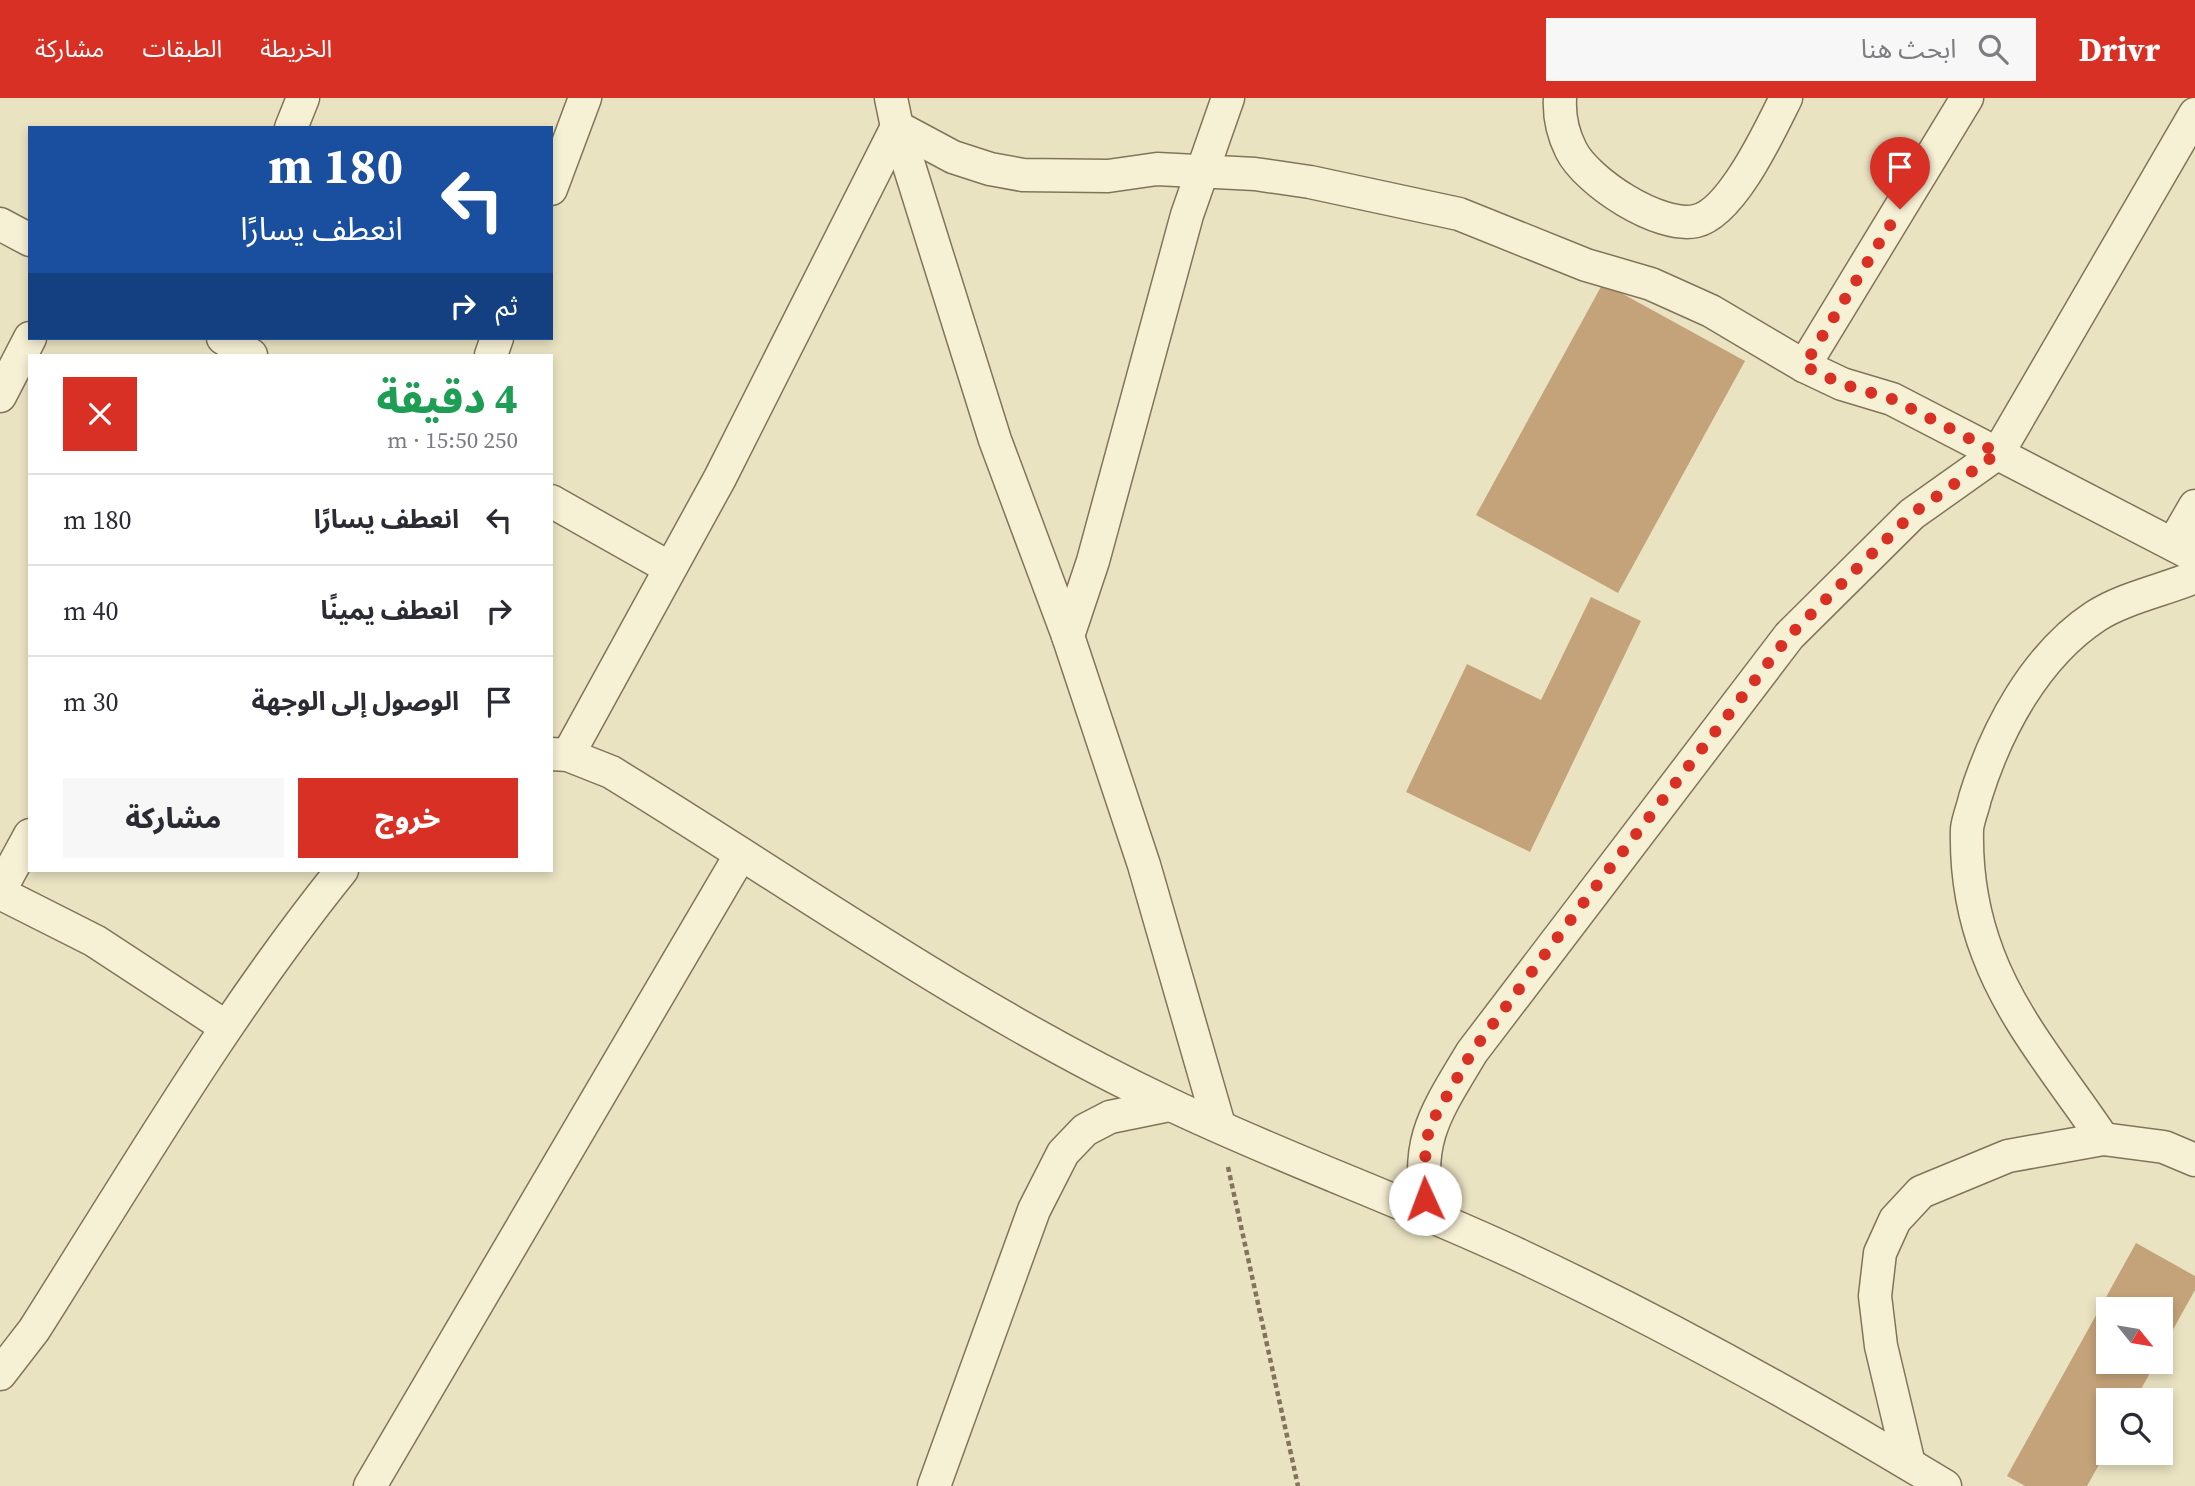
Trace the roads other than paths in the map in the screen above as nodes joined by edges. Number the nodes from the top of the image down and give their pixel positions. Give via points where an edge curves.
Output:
1 (303, 98) edge
2 (585, 98) edge
3 (1228, 98) edge
4 (1560, 98) edge
5 (1786, 98) edge
6 (1968, 98) edge
7 (894, 113) edge
8 (2195, 114) edge
9 (292, 126) edge
10 (1202, 171) junction
11 (553, 184) edge
12 (0, 224) edge
13 (28, 239) edge
14 (29, 340) edge
15 (226, 340) edge
16 (249, 354) edge
17 (1804, 366) junction
18 (0, 396) edge
19 (1998, 453) junction
20 (553, 502) edge
21 (2195, 506) edge
22 (2184, 550) edge
23 (668, 567) junction
24 (2195, 577) edge
25 (1068, 636) junction
26 (560, 754) edge
27 (28, 839) edge
28 (741, 854) junction
29 (340, 872) edge
30 (0, 891) edge
31 (226, 1027) junction
32 (1169, 1105) junction
33 (1219, 1125) junction
34 (2102, 1139) junction
35 (2195, 1160) edge
36 (1429, 1215) junction
37 (0, 1374) edge
38 (1909, 1465) junction
39 (370, 1486) edge
40 (934, 1486) edge
41 (1945, 1486) edge

1 - 9 street
2 - 11 street
3 - 10 street
4 - 5 street via 1559,114 1571,151 1587,171 1618,196 1666,220 1697,221 1726,204
6 - 17 street
7 - 10 street via 953,157 990,169 1023,175 1108,176 1157,169
7 - 23 street via 720,478
7 - 25 street via 995,440
8 - 19 street
10 - 17 street via 1310,182 1459,214 1711,310
10 - 25 street
12 - 13 street
14 - 18 street
15 - 16 street
17 - 19 street via 1842,384 1892,399
19 - 22 street
19 - 36 street via 1912,514 1789,636 1472,1052 1429,1127 1422,1183
20 - 23 street
21 - 22 street
23 - 26 street
24 - 34 street via 2099,614 2060,646 2033,677 2006,722 1980,781 1967,827 1971,898 1988,955 2021,1020
25 - 33 street via 1144,865
26 - 28 street via 611,772
27 - 30 street
28 - 32 street via 957,989
28 - 39 street
29 - 31 street
30 - 31 street via 94,940
31 - 37 street via 34,1330
32 - 33 street
32 - 40 street via 1110,1117 1085,1130 1063,1153 1034,1210
33 - 36 street
34 - 35 street via 2164,1147
34 - 38 street via 2008,1156 1921,1192 1895,1220 1880,1253 1875,1296 1881,1346
36 - 38 street via 1633,1310
38 - 41 street

